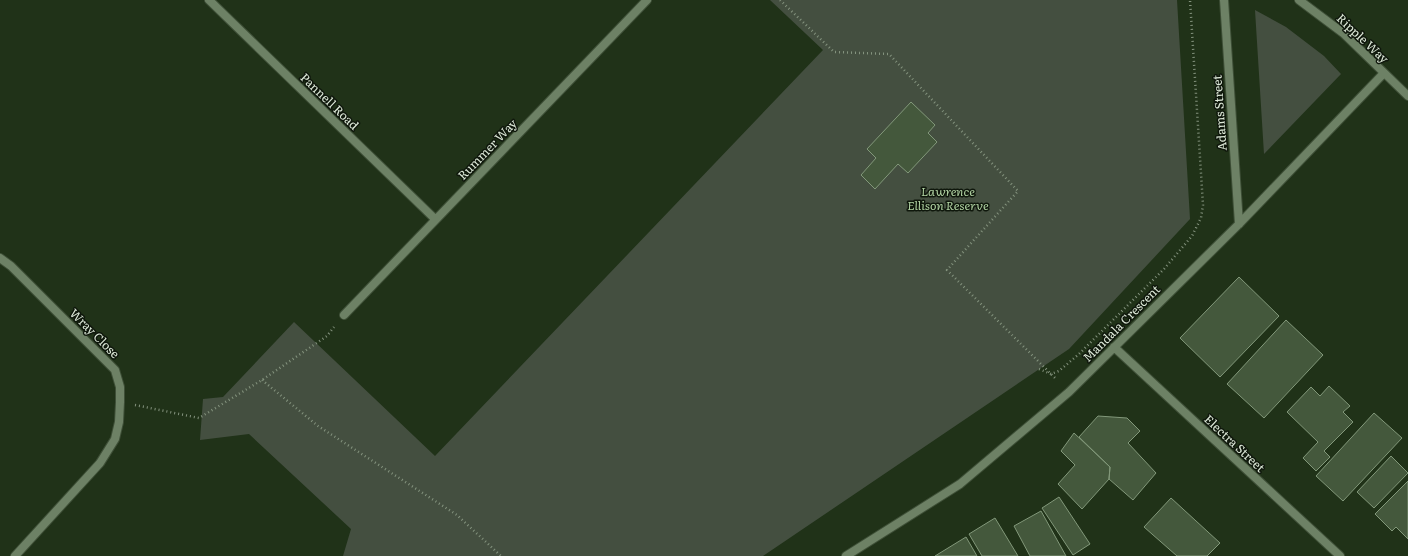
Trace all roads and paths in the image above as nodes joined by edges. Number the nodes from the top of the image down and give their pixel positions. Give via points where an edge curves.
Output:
1 (209, 0) edge
2 (647, 0) edge
3 (780, 0) edge
4 (1190, 0) edge
5 (1224, 0) edge
6 (1299, 0) edge
7 (1384, 73) junction
8 (1408, 96) edge
9 (435, 220) junction
10 (1239, 224) junction
11 (0, 258) edge
12 (344, 315) joint
13 (1114, 347) junction
14 (1039, 369) dead end
15 (1051, 374) junction
16 (262, 380) junction
17 (1069, 392) junction
18 (120, 402) junction
19 (14, 556) edge
20 (501, 556) edge
21 (846, 556) edge
22 (1340, 556) edge

1 - 9 street, Pannell Road
2 - 9 street, Rummer Way
3 - 15 path via 834,52 889,54 1018,191 947,270
4 - 15 path via 1202,218 1192,236 1164,268 1060,372
5 - 10 street, Adams Street
6 - 7 street, Ripple Way via 1343,33
7 - 8 street, Ripple Way
7 - 10 street, Mandala Crescent
9 - 12 street, Rummer Way
10 - 13 street, Mandala Crescent
11 - 18 street, Wray Close via 115,370 120,387
12 - 16 path via 327,336
13 - 17 street, Mandala Crescent
13 - 22 street, Electra Street
14 - 15 path
15 - 17 path
16 - 18 path via 199,418
16 - 20 path via 318,426 457,515
17 - 21 street, Mandala Crescent via 960,484
18 - 19 street, Wray Close via 115,439 100,462

